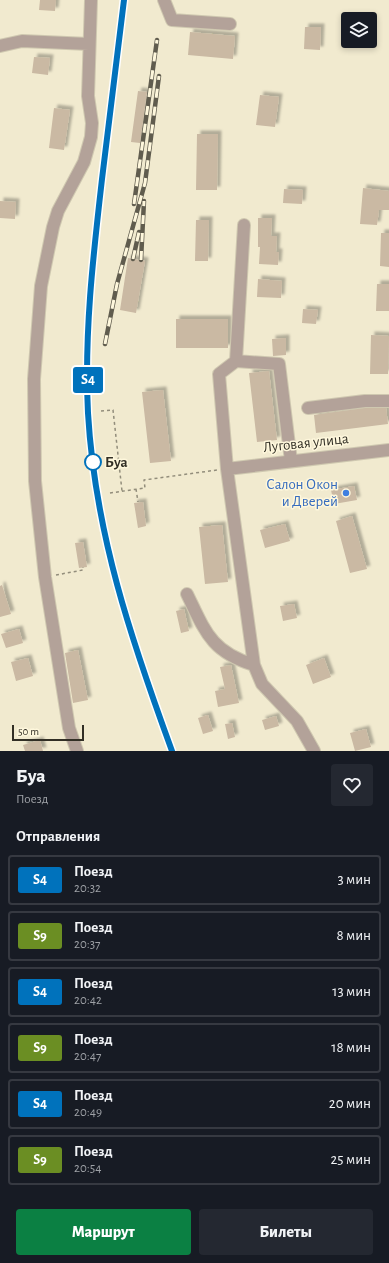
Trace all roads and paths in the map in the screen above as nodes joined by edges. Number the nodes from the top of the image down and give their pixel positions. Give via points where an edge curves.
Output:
1 (91, 0) edge
2 (164, 0) edge
3 (230, 24) dead end
4 (89, 44) junction
5 (0, 46) edge
6 (244, 225) dead end
7 (236, 361) junction
8 (389, 401) edge
9 (308, 408) dead end
10 (102, 411) dead end
11 (389, 450) edge
12 (290, 461) junction
13 (227, 468) junction
14 (136, 489) junction
15 (122, 491) junction
16 (110, 493) dead end
17 (138, 502) dead end
18 (83, 567) dead end
19 (45, 577) junction
20 (187, 594) dead end
21 (254, 665) junction
22 (77, 751) edge
23 (314, 751) edge

1 - 4 street
2 - 3 street via 172,20
4 - 5 street via 22,41
4 - 19 street via 88,96 92,123 91,137 84,162 58,211 41,286 34,379 35,481
6 - 7 street
7 - 12 street via 278,364
7 - 13 street via 218,374
8 - 9 street via 365,401
10 - 15 path via 113,410
11 - 12 street, Луговая улица
12 - 13 street, Луговая улица
13 - 14 path via 144,480 145,488
13 - 21 street
14 - 15 path
14 - 17 path
15 - 16 path
18 - 19 path via 83,570
19 - 22 street via 69,728
20 - 21 street via 205,631 219,649 238,660
21 - 23 street via 262,684 297,721

